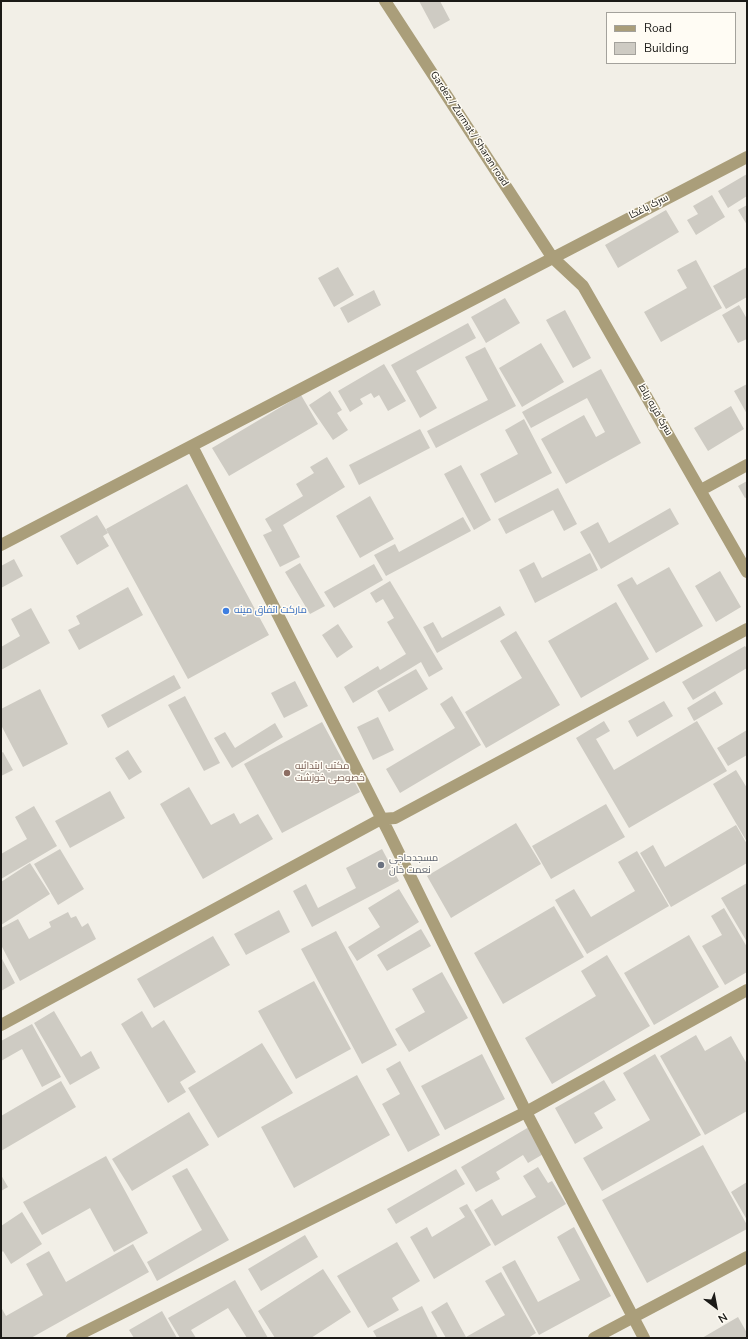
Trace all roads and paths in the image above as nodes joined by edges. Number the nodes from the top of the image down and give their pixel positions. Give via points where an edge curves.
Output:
1 (385, 1) edge
2 (747, 157) edge
3 (552, 257) junction
4 (192, 446) junction
5 (747, 465) edge
6 (701, 490) junction
7 (1, 545) edge
8 (747, 572) edge
9 (747, 629) edge
10 (382, 819) junction
11 (747, 990) edge
12 (1, 1025) edge
13 (526, 1112) junction
14 (747, 1257) edge
15 (634, 1318) junction
16 (72, 1338) edge
17 (594, 1338) edge
18 (644, 1338) edge

1 - 3 street, Gardez / Zurmat / Sharan road
2 - 3 street, سرک باغکا
3 - 4 street, سرک باغکا
3 - 6 street, سرک قریه رباط via 583,286
4 - 7 street, سرک باغکا
4 - 10 street
5 - 6 street
6 - 8 street, سرک قریه رباط
9 - 10 street via 395,818
10 - 12 street
10 - 13 street
11 - 13 street
13 - 15 street
13 - 16 street
14 - 15 street
15 - 17 street
15 - 18 street

